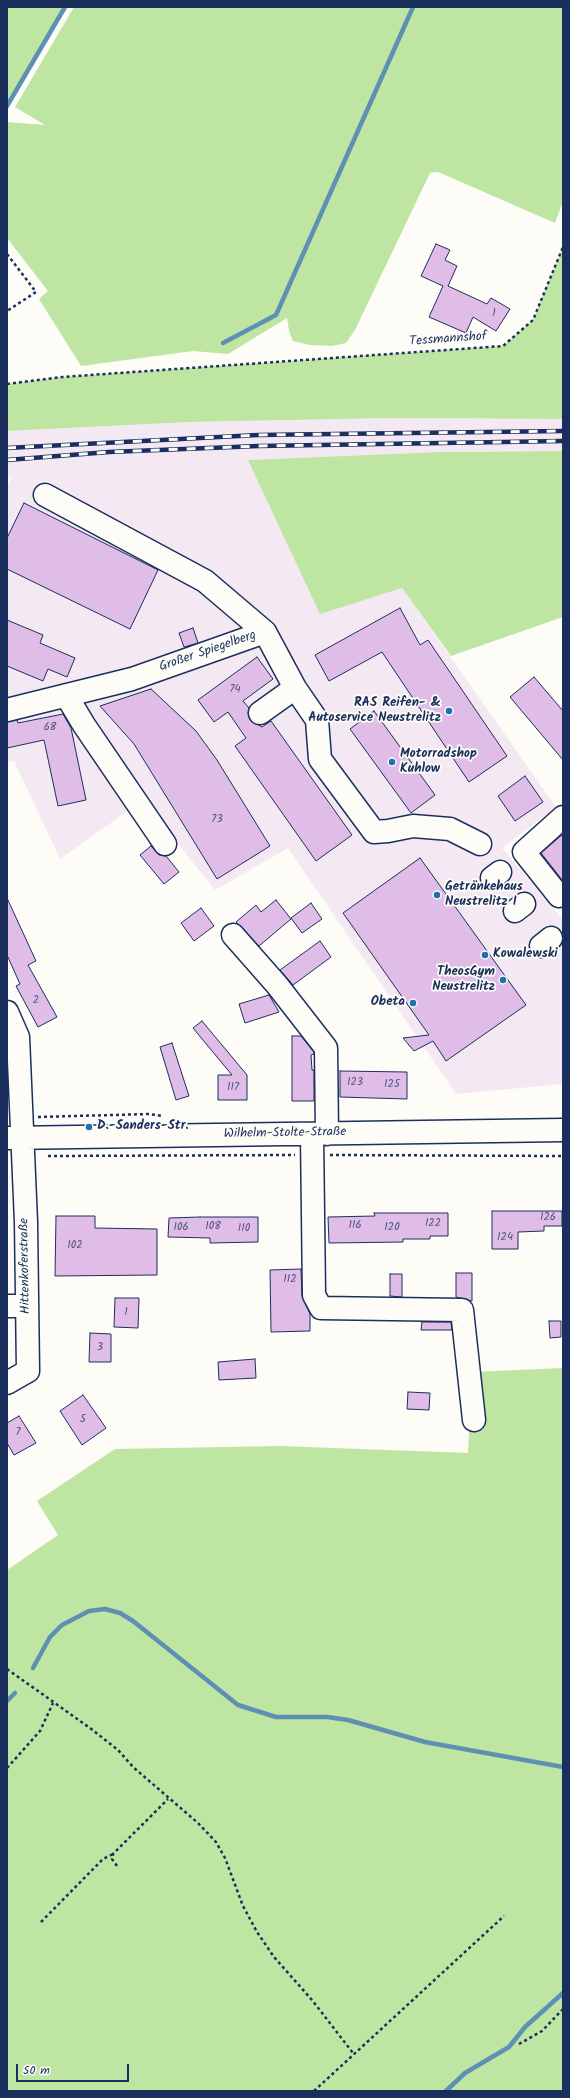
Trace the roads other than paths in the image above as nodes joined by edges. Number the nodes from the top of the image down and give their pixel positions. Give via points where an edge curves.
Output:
1 (45, 495) dead end
2 (265, 632) junction
3 (295, 688) junction
4 (66, 695) junction
5 (11, 709) edge
6 (260, 713) dead end
7 (563, 817) edge
8 (165, 844) dead end
9 (480, 844) dead end
10 (563, 893) edge
11 (233, 935) dead end
12 (7, 1012) edge
13 (563, 1130) edge
14 (319, 1134) junction
15 (15, 1138) edge
16 (17, 1306) edge
17 (7, 1383) edge
18 (474, 1420) dead end

1 - 2 street via 205,581
2 - 3 street
2 - 4 street, Großer Spiegelberg via 132,679
3 - 6 street
3 - 9 street via 317,720 320,759 374,832 388,832 413,826 450,829
4 - 5 street, Großer Spiegelberg
4 - 8 street
7 - 10 street via 524,852 559,896
11 - 14 street via 277,985 326,1048
12 - 15 street, Hittenkoferstraße via 18,1037
13 - 14 street, Wilhelm-Stolte-Straße
14 - 15 street, Wilhelm-Stolte-Straße
14 - 18 street via 314,1295 320,1308 462,1310
15 - 16 street, Hittenkoferstraße via 26,1222
16 - 17 street, Hittenkoferstraße via 28,1371

